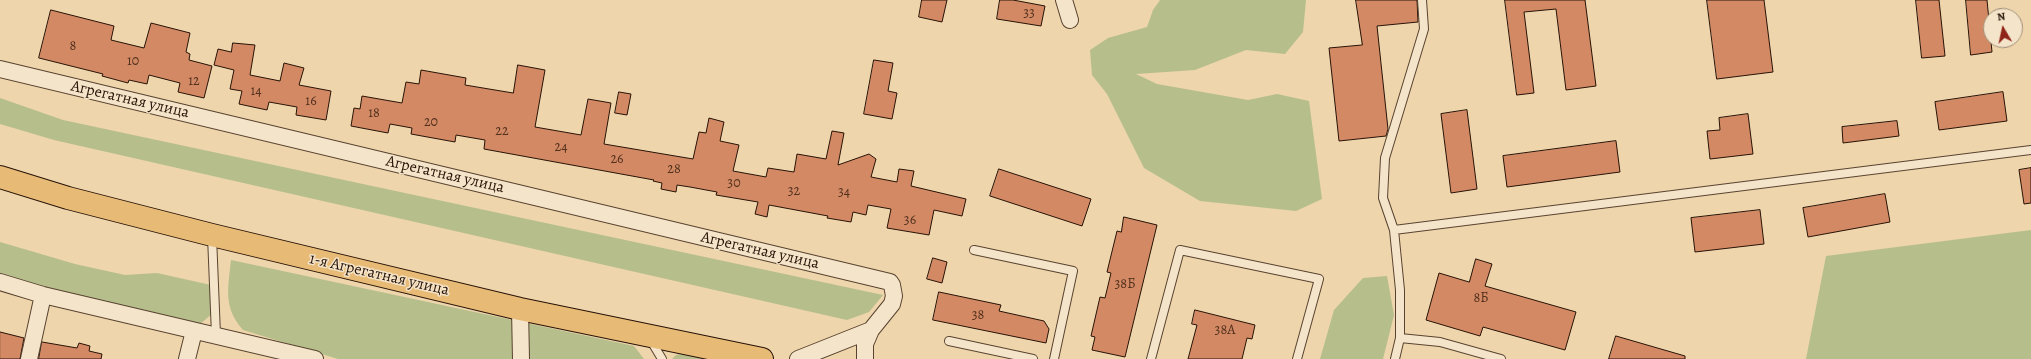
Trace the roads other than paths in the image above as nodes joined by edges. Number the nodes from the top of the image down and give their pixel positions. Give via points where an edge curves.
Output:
1 (1064, 0) edge
2 (1422, 0) edge
3 (1070, 20) dead end
4 (0, 69) edge
5 (2031, 150) edge
6 (0, 177) edge
7 (1394, 230) junction
8 (212, 235) junction
9 (974, 250) dead end
10 (0, 282) edge
11 (43, 295) junction
12 (520, 309) junction
13 (871, 330) junction
14 (194, 331) junction
15 (648, 335) junction
16 (216, 336) junction
17 (1400, 338) junction
18 (949, 341) dead end
19 (29, 359) edge
20 (187, 359) edge
21 (315, 359) edge
22 (521, 359) edge
23 (662, 359) edge
24 (762, 359) edge
25 (798, 359) edge
26 (864, 359) edge
27 (1033, 359) edge
28 (1054, 359) edge
29 (1151, 359) edge
30 (1298, 359) edge
31 (1396, 359) edge
32 (1502, 359) edge

1 - 3 street
2 - 7 lane via 1424,29 1385,158 1383,198
4 - 13 street, Агрегатная улица via 890,282 894,296 892,304
5 - 7 lane
6 - 8 main road, 1-я Агрегатная улица via 68,198
7 - 17 lane via 1400,290
8 - 12 main road, 1-я Агрегатная улица
8 - 16 lane
9 - 28 lane via 1073,271
10 - 11 street
11 - 14 street
11 - 19 street
12 - 15 main road, 1-я Агрегатная улица
12 - 22 street
13 - 25 street
13 - 26 street via 865,344
14 - 16 street
14 - 20 street
15 - 23 lane
15 - 24 main road, 1-я Агрегатная улица
16 - 21 street
17 - 31 lane
17 - 32 lane via 1440,342
18 - 27 lane
29 - 30 lane via 1180,250 1318,279

